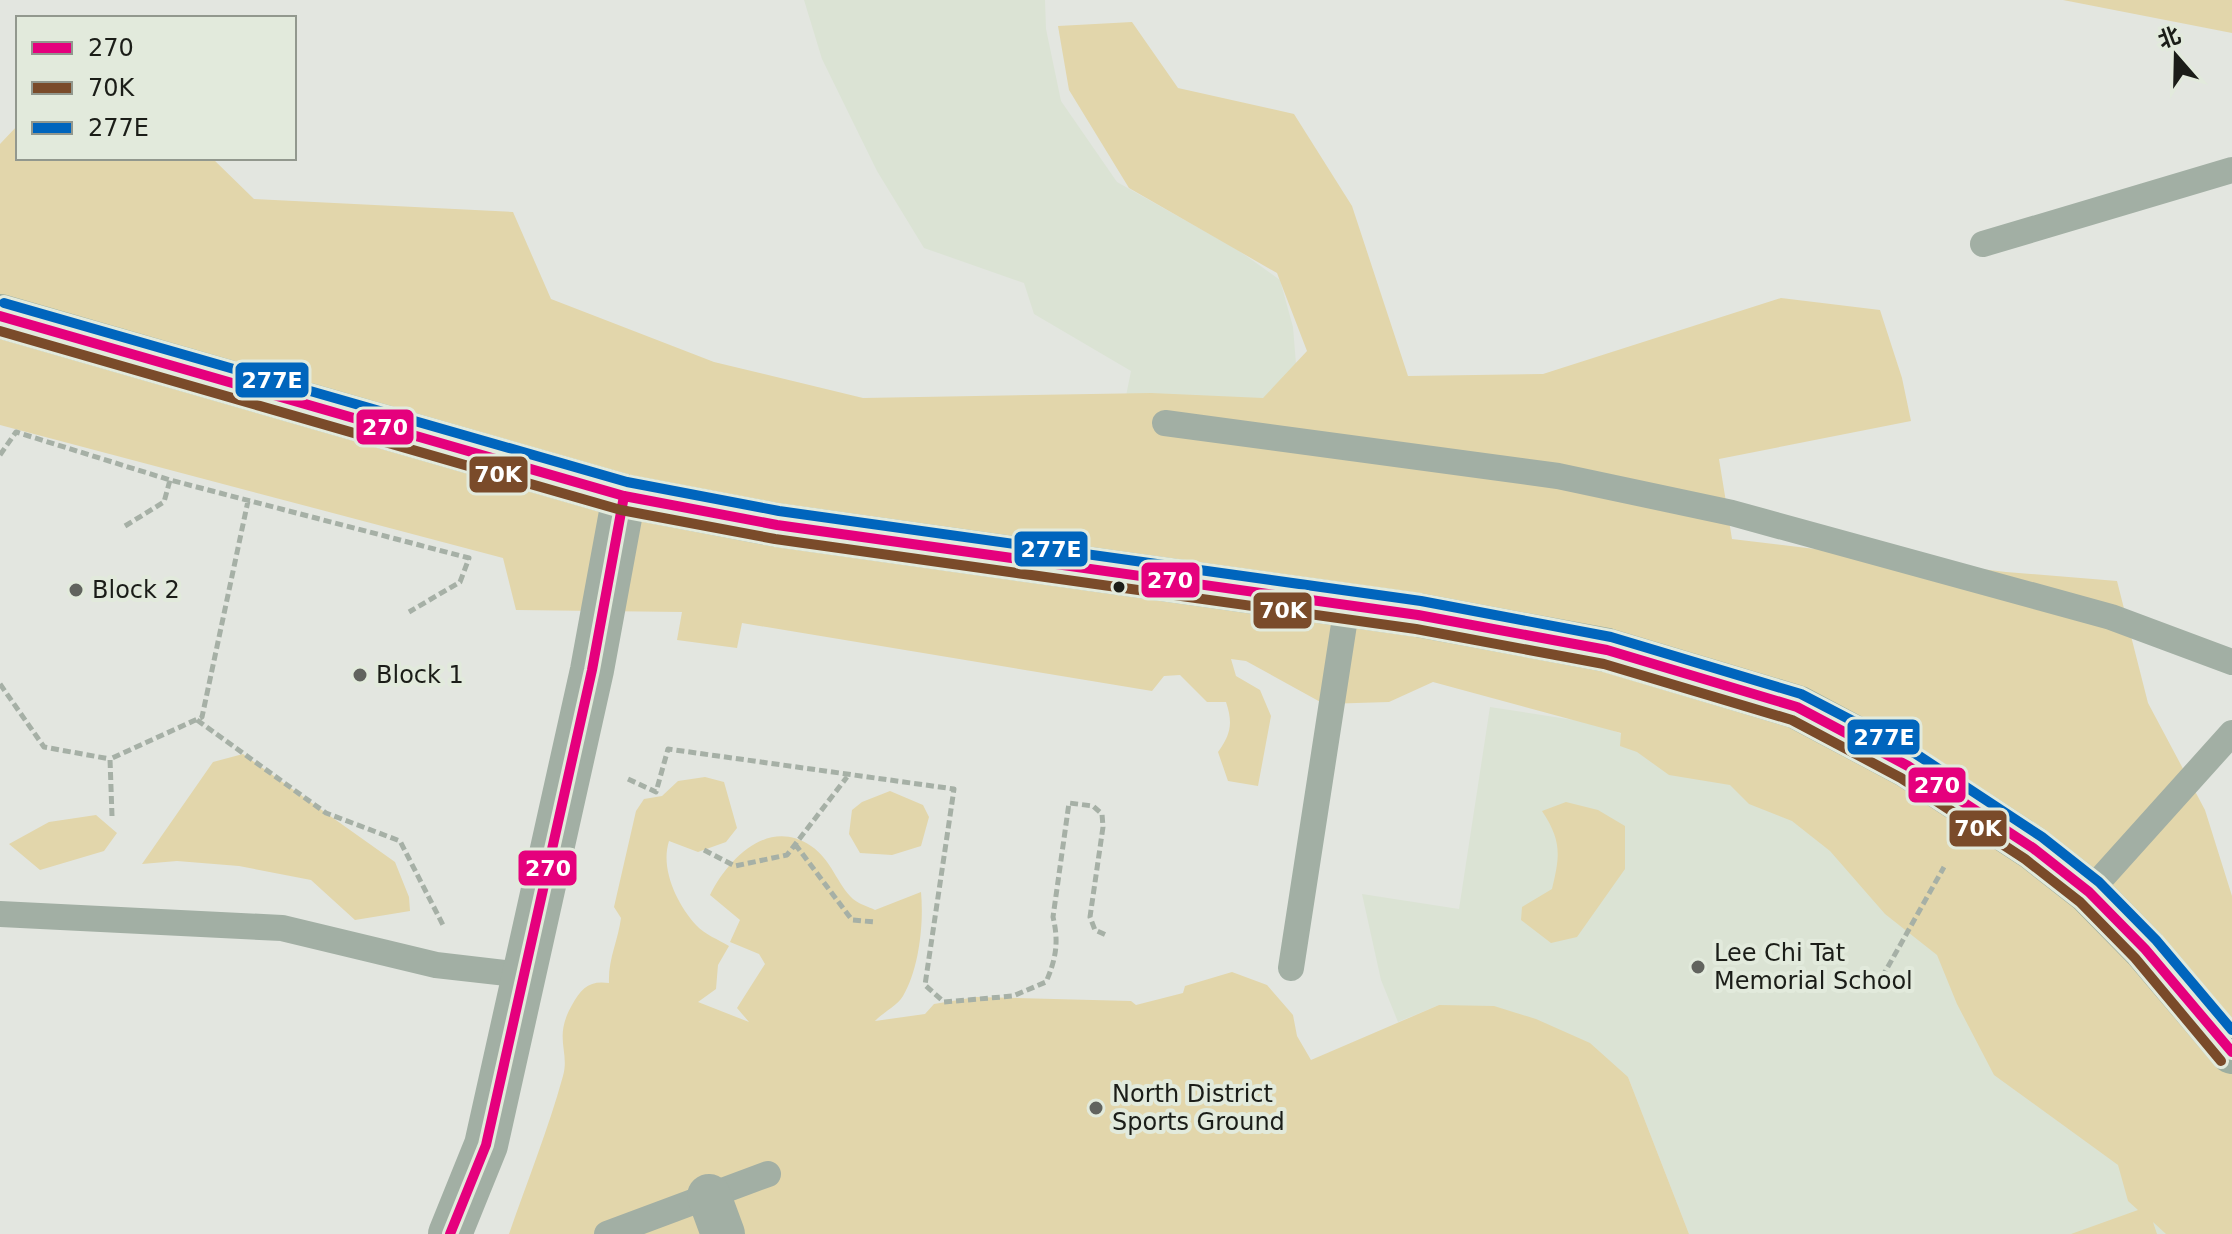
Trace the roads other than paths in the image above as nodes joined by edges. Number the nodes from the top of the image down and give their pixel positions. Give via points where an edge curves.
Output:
1 (2232, 170) edge
2 (1983, 244) dead end
3 (0, 316) edge
4 (1165, 423) dead end
5 (624, 496) junction
6 (1347, 605) junction
7 (2232, 662) edge
8 (2232, 733) edge
9 (2089, 892) junction
10 (0, 914) edge
11 (1291, 968) dead end
12 (523, 975) junction
13 (2232, 1052) edge
14 (768, 1174) dead end
15 (716, 1215) edge
16 (450, 1234) edge
17 (607, 1234) edge

1 - 2 lane
3 - 5 street
4 - 7 lane via 1558,476 1732,513 2111,617
5 - 6 street via 777,525
5 - 12 street via 592,670
6 - 9 street via 1607,650 1797,707 1908,766 2033,848
6 - 11 lane
8 - 9 lane
9 - 13 street
10 - 12 lane via 282,928 436,965
12 - 16 street via 486,1145
14 - 15 lane
15 - 17 lane

